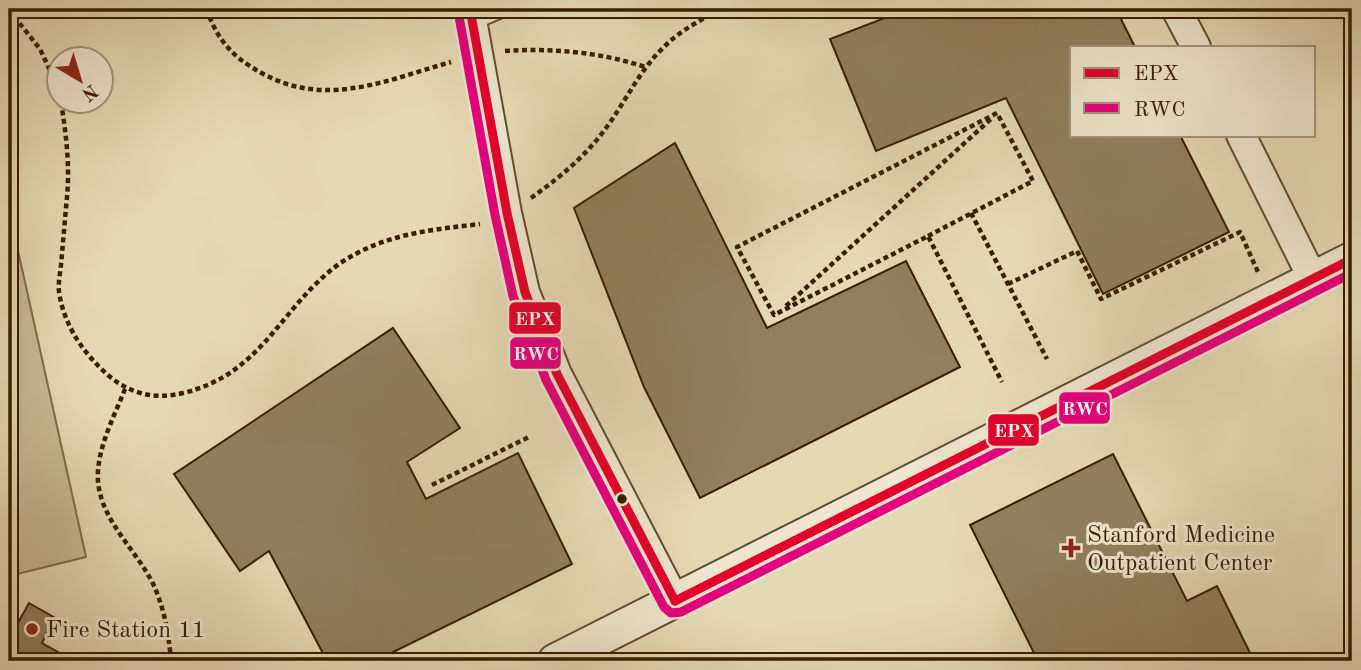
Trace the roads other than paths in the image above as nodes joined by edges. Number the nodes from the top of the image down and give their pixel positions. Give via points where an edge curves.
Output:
1 (505, 9) edge
2 (1176, 9) edge
3 (471, 15) edge
4 (1195, 46) edge
5 (1242, 136) edge
6 (1352, 259) edge
7 (1313, 279) junction
8 (675, 600) junction
9 (555, 661) edge

1 - 3 lane
2 - 4 street
3 - 8 street via 525,292 557,374
5 - 7 street
6 - 7 street
7 - 8 street
8 - 9 street

